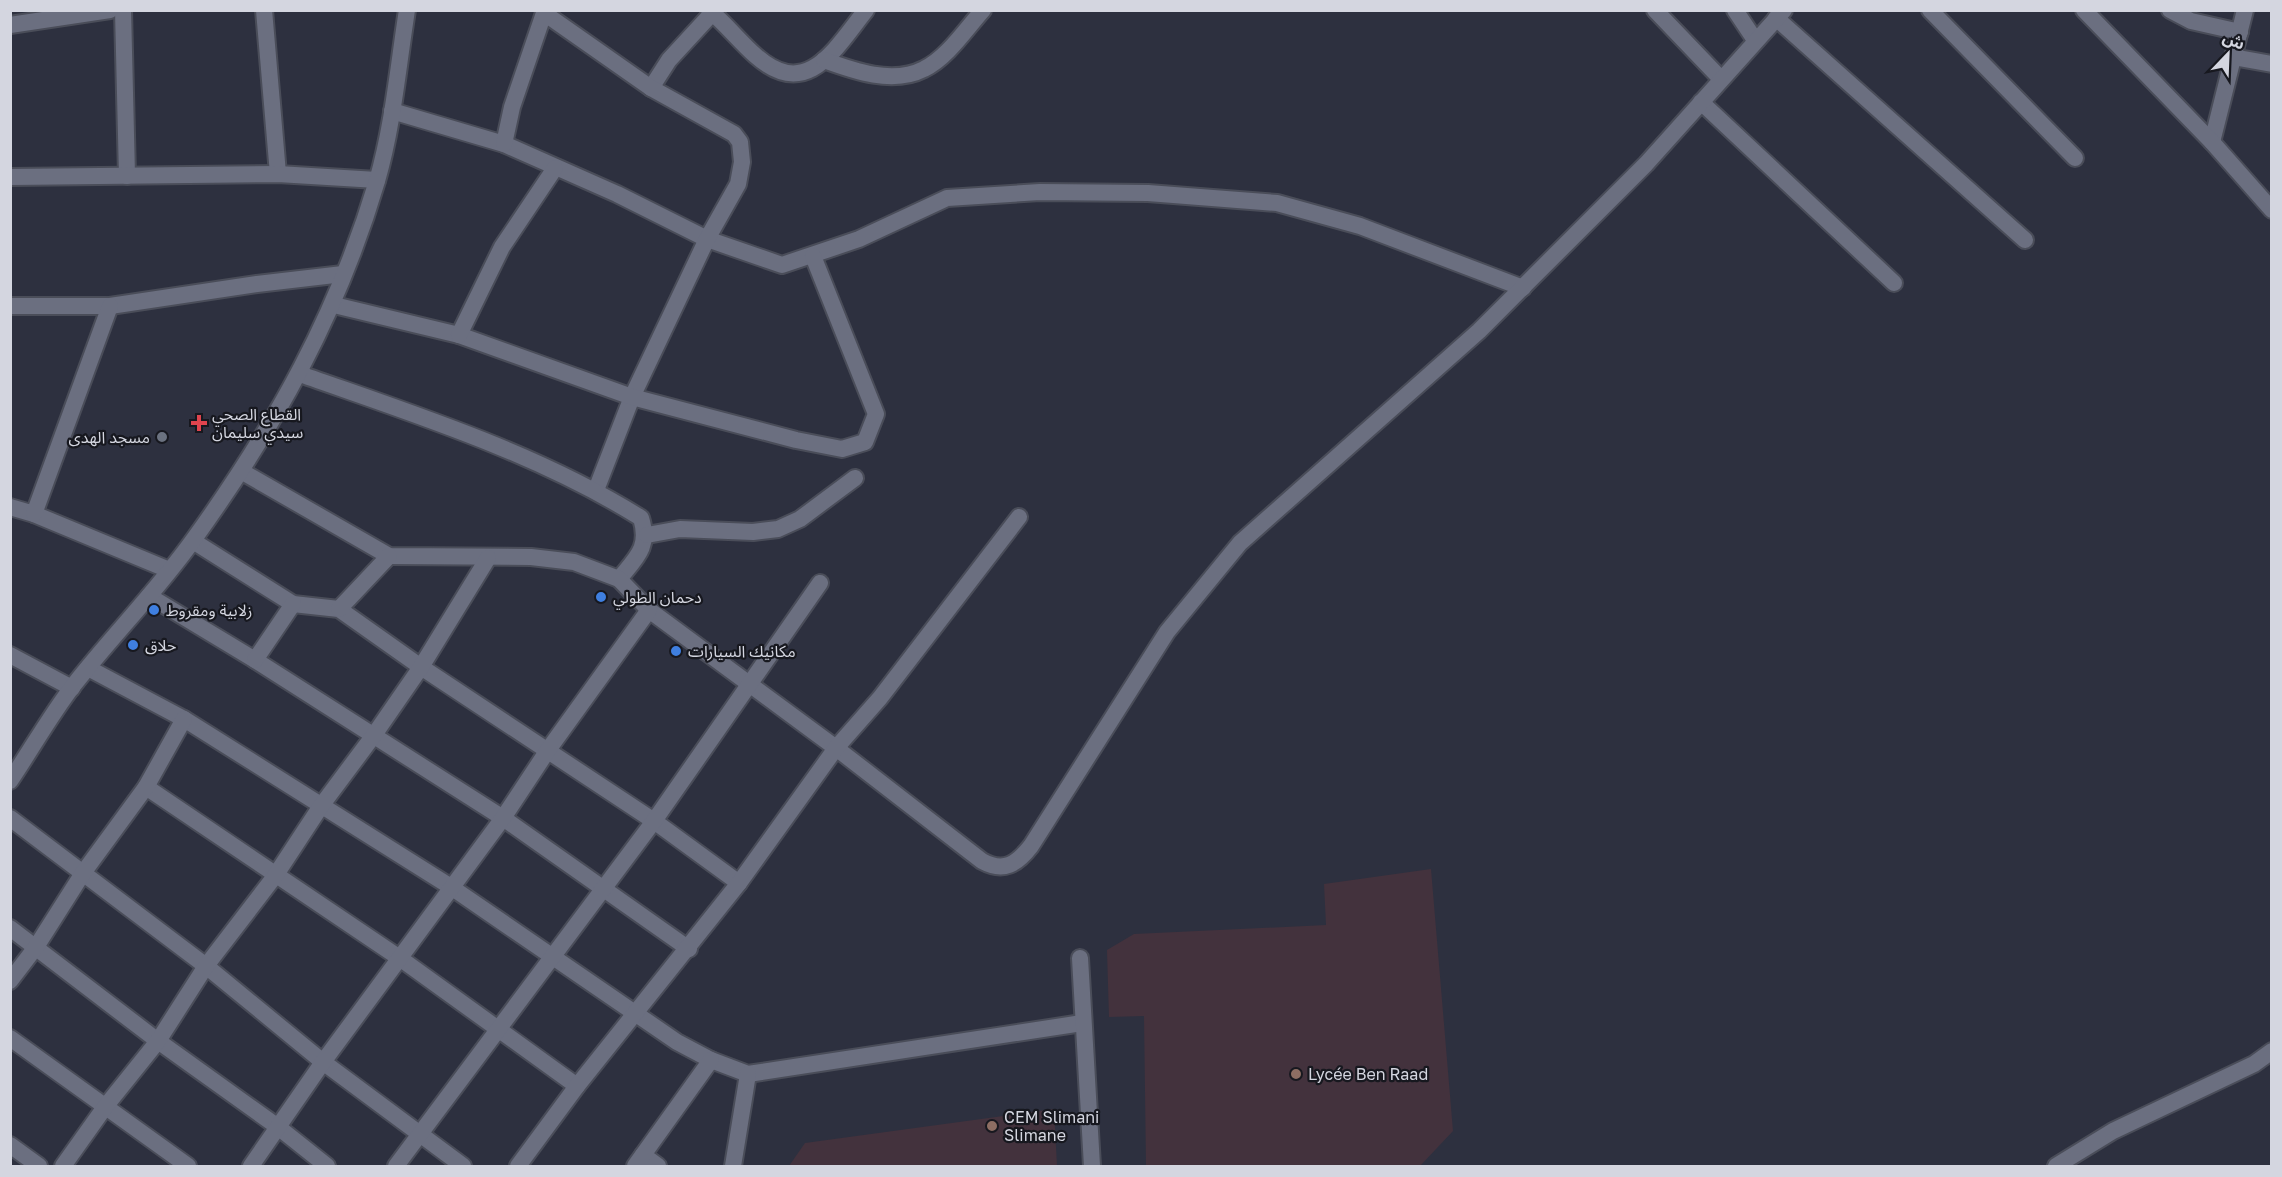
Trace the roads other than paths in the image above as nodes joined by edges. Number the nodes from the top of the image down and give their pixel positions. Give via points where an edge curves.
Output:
1 (37, 10) edge
2 (110, 10) edge
3 (123, 10) edge
4 (264, 10) edge
5 (407, 10) edge
6 (866, 10) edge
7 (983, 10) edge
8 (1655, 10) edge
9 (1735, 10) edge
10 (1930, 10) edge
11 (2084, 10) edge
12 (2170, 10) edge
13 (2245, 10) edge
14 (712, 11) edge
15 (1780, 14) edge
16 (17, 24) edge
17 (2240, 32) junction
18 (1755, 40) junction
19 (2233, 57) junction
20 (824, 60) junction
21 (2271, 64) edge
22 (1721, 79) junction
23 (651, 88) junction
24 (1701, 102) junction
25 (392, 111) junction
26 (2212, 142) junction
27 (504, 144) junction
28 (2075, 158) dead end
29 (555, 168) junction
30 (278, 174) junction
31 (127, 176) junction
32 (10, 177) edge
33 (377, 180) junction
34 (2271, 210) edge
35 (706, 239) junction
36 (2025, 240) dead end
37 (813, 256) junction
38 (343, 274) junction
39 (1894, 283) dead end
40 (1522, 288) junction
41 (334, 305) junction
42 (10, 306) edge
43 (110, 306) junction
44 (459, 335) junction
45 (300, 374) junction
46 (632, 397) junction
47 (242, 471) junction
48 (855, 478) dead end
49 (596, 490) junction
50 (12, 511) edge
51 (34, 514) junction
52 (1019, 517) dead end
53 (646, 535) junction
54 (193, 541) junction
55 (389, 556) junction
56 (488, 558) junction
57 (170, 570) junction
58 (620, 579) junction
59 (820, 583) dead end
60 (149, 596) junction
61 (293, 604) junction
62 (339, 609) junction
63 (649, 610) junction
64 (10, 655) edge
65 (255, 660) junction
66 (421, 667) junction
67 (88, 668) junction
68 (749, 686) junction
69 (72, 688) junction
70 (184, 719) junction
71 (374, 735) junction
72 (836, 748) junction
73 (548, 750) junction
74 (10, 781) edge
75 (146, 787) junction
76 (321, 806) junction
77 (10, 818) edge
78 (503, 818) junction
79 (654, 820) junction
80 (83, 873) junction
81 (275, 876) junction
82 (739, 883) junction
83 (451, 887) junction
84 (603, 889) junction
85 (10, 928) edge
86 (36, 947) junction
87 (689, 949) junction
88 (552, 955) junction
89 (1080, 958) dead end
90 (401, 959) junction
91 (206, 966) junction
92 (10, 981) edge
93 (634, 1014) junction
94 (1082, 1023) junction
95 (500, 1029) junction
96 (10, 1038) edge
97 (158, 1041) junction
98 (2271, 1051) edge
99 (711, 1060) junction
100 (323, 1062) junction
101 (748, 1074) junction
102 (578, 1086) junction
103 (105, 1107) junction
104 (278, 1126) junction
105 (420, 1133) junction
106 (10, 1145) edge
107 (639, 1161) edge
108 (39, 1167) edge
109 (63, 1167) edge
110 (188, 1167) edge
111 (251, 1167) edge
112 (327, 1167) edge
113 (396, 1167) edge
114 (463, 1167) edge
115 (518, 1167) edge
116 (658, 1167) edge
117 (732, 1167) edge
118 (1092, 1167) edge
119 (2056, 1167) edge

1 - 16 street
2 - 16 street
3 - 31 street
4 - 30 street
5 - 25 street
6 - 20 street
7 - 20 street via 924,69 885,75
8 - 22 street
9 - 18 street
10 - 28 street
11 - 26 street
12 - 17 street via 2191,21
13 - 17 street
14 - 20 street via 758,58 788,76 804,75
14 - 23 street via 669,60
15 - 18 street
15 - 36 street
17 - 19 street
18 - 22 street
19 - 21 street
19 - 26 street
22 - 24 street
23 - 27 street via 544,13 512,107
23 - 35 street via 735,134 740,142 738,184
24 - 39 street
24 - 40 street via 1646,164
25 - 27 street
25 - 33 street
26 - 34 street
27 - 29 street
29 - 35 street
29 - 44 street via 502,247
30 - 31 street
30 - 33 street
31 - 32 street
33 - 38 street
35 - 37 street via 782,265
35 - 46 street
37 - 40 street via 947,198 1040,192 1206,196 1277,203 1360,226
37 - 46 street via 876,414 865,442 842,449 795,440
38 - 41 street
38 - 43 street
40 - 72 street via 1479,331 1240,543 1167,632 1020,860 994,868 982,861
41 - 44 street
41 - 45 street
42 - 43 street
43 - 51 street
44 - 46 street
45 - 47 street
45 - 49 street via 443,425
46 - 49 street
47 - 54 street
47 - 55 street
48 - 53 street via 800,519 778,529 680,530
49 - 53 street via 641,518
50 - 51 street
51 - 57 street
52 - 72 street via 880,698
53 - 58 street via 640,554
54 - 57 street
54 - 61 street
55 - 56 street
55 - 62 street
56 - 58 street via 574,562
56 - 66 street
57 - 60 street
58 - 63 street
59 - 68 street
60 - 65 street
60 - 67 street
61 - 62 street
61 - 65 street
62 - 66 street
63 - 68 street
63 - 73 street
64 - 69 street
65 - 71 street
66 - 71 street
66 - 73 street
67 - 69 street
67 - 70 street
68 - 72 street
68 - 79 street
69 - 74 street
70 - 75 street
70 - 76 street
71 - 76 street
71 - 78 street
72 - 82 street
73 - 78 street
73 - 79 street
75 - 80 street
75 - 81 street
76 - 81 street
76 - 83 street
77 - 80 street
78 - 83 street
78 - 84 street
79 - 82 street
79 - 84 street
80 - 86 street
80 - 91 street
81 - 90 street
81 - 91 street
82 - 87 street
83 - 88 street
83 - 90 street
84 - 87 street
84 - 88 street
85 - 86 street
86 - 92 street
86 - 97 street
87 - 93 street
88 - 93 street
88 - 95 street
89 - 94 street
90 - 95 street
90 - 100 street
91 - 97 street
91 - 100 street
93 - 99 street
93 - 102 street
94 - 101 street
94 - 118 street
95 - 102 street
95 - 105 street
96 - 103 street
97 - 103 street
97 - 104 street
98 - 119 street via 2254,1064 2113,1131
99 - 101 street
99 - 107 street
100 - 104 street
100 - 105 street
101 - 117 street
102 - 115 street
103 - 109 street
103 - 110 street
104 - 111 street
104 - 112 street
105 - 113 street
105 - 114 street
106 - 108 street
107 - 116 street

